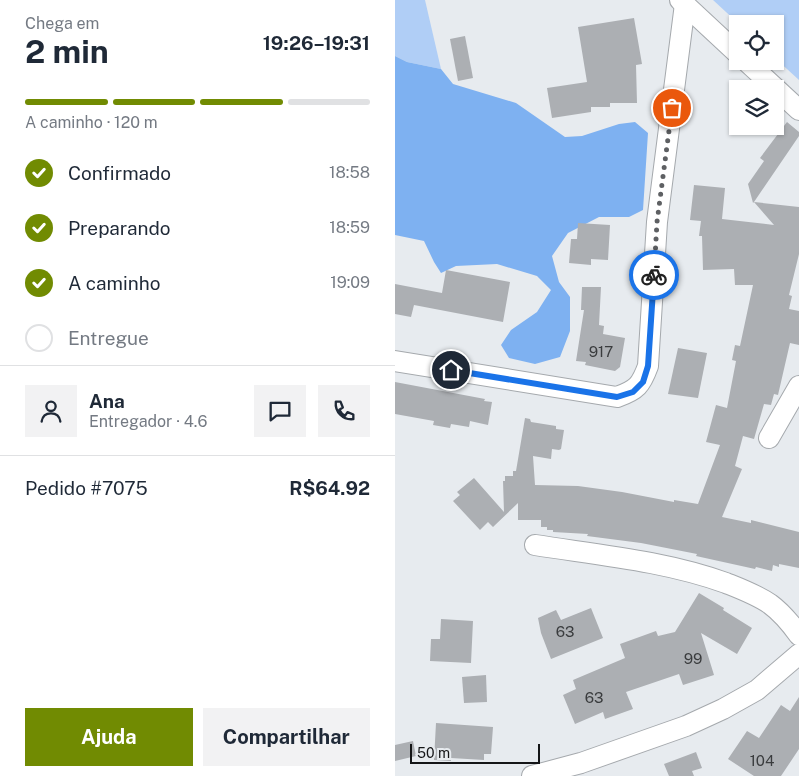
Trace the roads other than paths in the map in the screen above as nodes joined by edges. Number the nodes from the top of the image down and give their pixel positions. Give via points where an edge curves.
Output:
1 (683, 2) edge
2 (729, 45) edge
3 (756, 70) edge
4 (799, 110) edge
5 (395, 361) edge
6 (799, 386) edge
7 (769, 438) dead end
8 (535, 546) dead end
9 (799, 635) edge
10 (799, 654) edge
11 (581, 763) junction
12 (532, 776) edge
13 (566, 776) edge

1 - 2 street
1 - 5 street via 657,222 648,366 643,382 633,392 617,397
3 - 4 street
6 - 7 street
8 - 9 street via 700,574 747,591 770,605
10 - 11 street via 757,690 723,709 686,726
11 - 12 street
11 - 13 street

